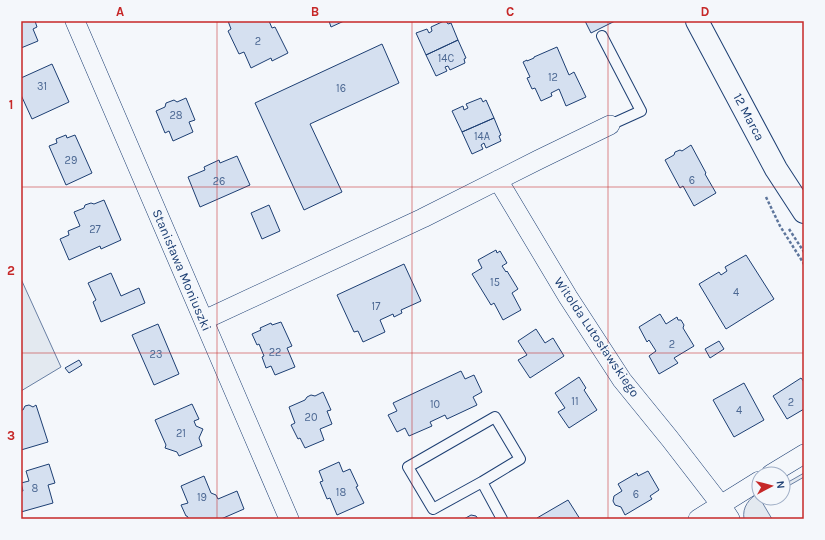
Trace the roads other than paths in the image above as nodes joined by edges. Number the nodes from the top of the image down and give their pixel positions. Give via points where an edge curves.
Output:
1 (75, 21) edge
2 (697, 21) edge
3 (602, 36) dead end
4 (610, 125) joint
5 (498, 180) junction
6 (804, 212) edge
7 (204, 320) junction
8 (804, 454) edge
9 (784, 466) edge
10 (482, 482) junction
11 (751, 489) edge
12 (726, 512) edge
13 (290, 519) edge
14 (502, 519) edge
15 (698, 519) edge

1 - 7 street, Stanisława Moniuszki
2 - 6 street, 12 Marca via 776,169
3 - 4 lane via 641,111
4 - 5 street
5 - 7 street via 424,218
5 - 12 street, Witolda Lutosławskiego via 622,380
7 - 13 street, Stanisława Moniuszki
8 - 9 street
10 - 10 lane via 433,509 408,467 495,417 520,459
10 - 14 lane
11 - 12 street
12 - 15 street

